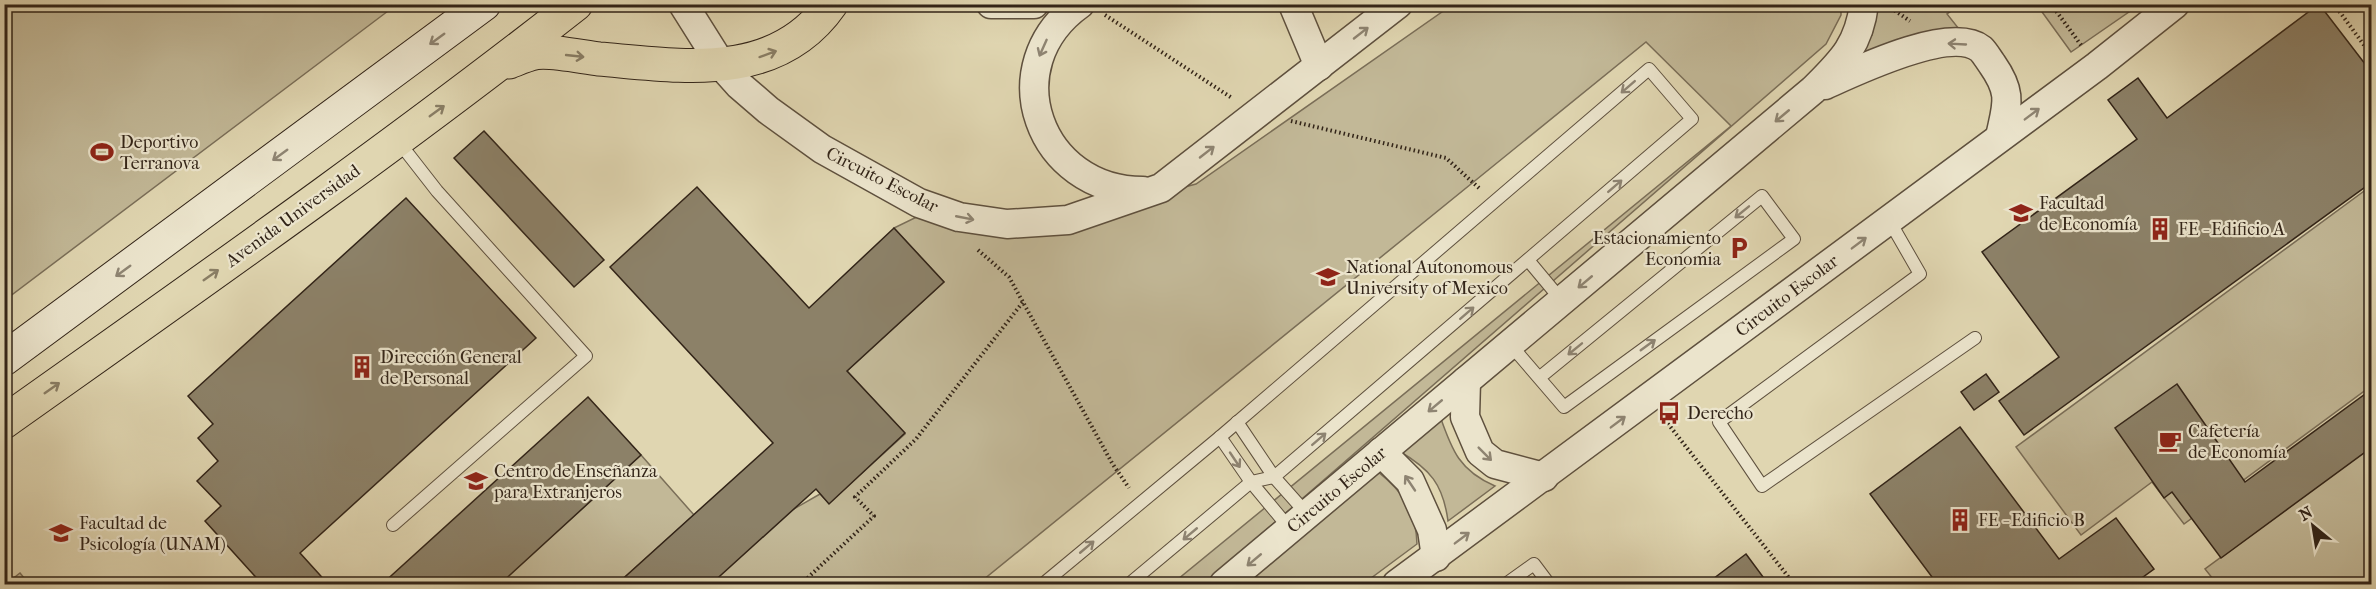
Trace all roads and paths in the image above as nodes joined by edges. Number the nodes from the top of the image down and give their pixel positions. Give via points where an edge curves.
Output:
1 (484, 4) edge
2 (576, 4) edge
3 (683, 4) edge
4 (831, 4) edge
5 (991, 4) edge
6 (1034, 4) edge
7 (1080, 4) edge
8 (1293, 4) edge
9 (1398, 4) edge
10 (1864, 4) edge
11 (1886, 4) edge
12 (2175, 4) edge
13 (2334, 4) edge
14 (1915, 25) dead end
15 (2372, 56) edge
16 (498, 66) junction
17 (722, 66) junction
18 (1319, 66) junction
19 (1813, 90) junction
20 (2001, 137) junction
21 (397, 140) junction
22 (1161, 188) junction
23 (1889, 220) junction
24 (974, 246) dead end
25 (1528, 260) junction
26 (1553, 290) dead end
27 (1023, 302) junction
28 (1975, 338) dead end
29 (1506, 339) junction
30 (4, 359) edge
31 (1539, 378) junction
32 (1466, 381) junction
33 (1659, 412) dead end
34 (4, 422) edge
35 (1237, 422) junction
36 (1220, 437) junction
37 (1381, 452) junction
38 (1274, 477) junction
39 (1544, 477) junction
40 (1251, 482) junction
41 (1139, 503) junction
42 (1299, 522) junction
43 (393, 525) dead end
44 (1436, 557) junction
45 (801, 585) edge
46 (1042, 585) edge
47 (1129, 585) edge
48 (1224, 585) edge
49 (1397, 585) edge
50 (1506, 585) edge
51 (1549, 585) edge
52 (1794, 585) edge

1 -> 30 main road
2 - 16 main road, Avenida Universidad
3 - 17 street, Circuito Escolar
17 -> 4 main road via 786,46 812,28
5 - 6 street
7 -> 22 street via 1068,13 1043,46 1034,87 1039,121 1056,151 1095,183 1127,191
8 - 18 street
18 -> 9 street, Circuito Escolar
10 - 19 street, Circuito Escolar via 1862,26 1845,57
11 - 14 path
20 -> 12 street, Circuito Escolar
13 - 15 path
16 -> 17 main road via 537,52
21 -> 16 main road, Avenida Universidad
17 -> 22 street, Circuito Escolar via 768,110 822,149 919,203 959,217 1007,224 1068,220
22 -> 18 street, Circuito Escolar
20 -> 19 street via 2008,99 2001,77 1981,49 1963,42 1900,52
19 -> 29 street, Circuito Escolar
20 - 23 street, Circuito Escolar
34 -> 21 main road, Avenida Universidad
21 - 43 lane via 437,191 586,356
23 - 28 lane via 1920,274 1719,422 1762,486
39 -> 23 street, Circuito Escolar
24 - 27 path via 1009,277
25 - 26 lane
25 -> 35 lane via 1692,119 1649,69
38 -> 25 lane
27 - 41 path via 1112,463
27 - 45 path via 916,439 855,497 874,516
29 - 31 lane
29 - 32 street, Circuito Escolar
31 -> 31 lane via 1563,407 1794,239 1762,196
32 -> 37 street, Circuito Escolar
32 -> 39 street via 1465,417 1480,452 1495,464
33 - 52 path
35 - 36 lane
35 - 38 lane
36 -> 40 lane
36 - 41 lane
37 - 42 street, Circuito Escolar
44 -> 37 street via 1432,530 1410,481
38 - 40 lane
38 - 42 lane
44 -> 39 street, Circuito Escolar
40 - 42 lane
40 -> 47 lane
46 -> 41 lane
42 -> 48 street, Circuito Escolar
44 - 49 street, Circuito Escolar
50 - 51 lane via 1534,564

